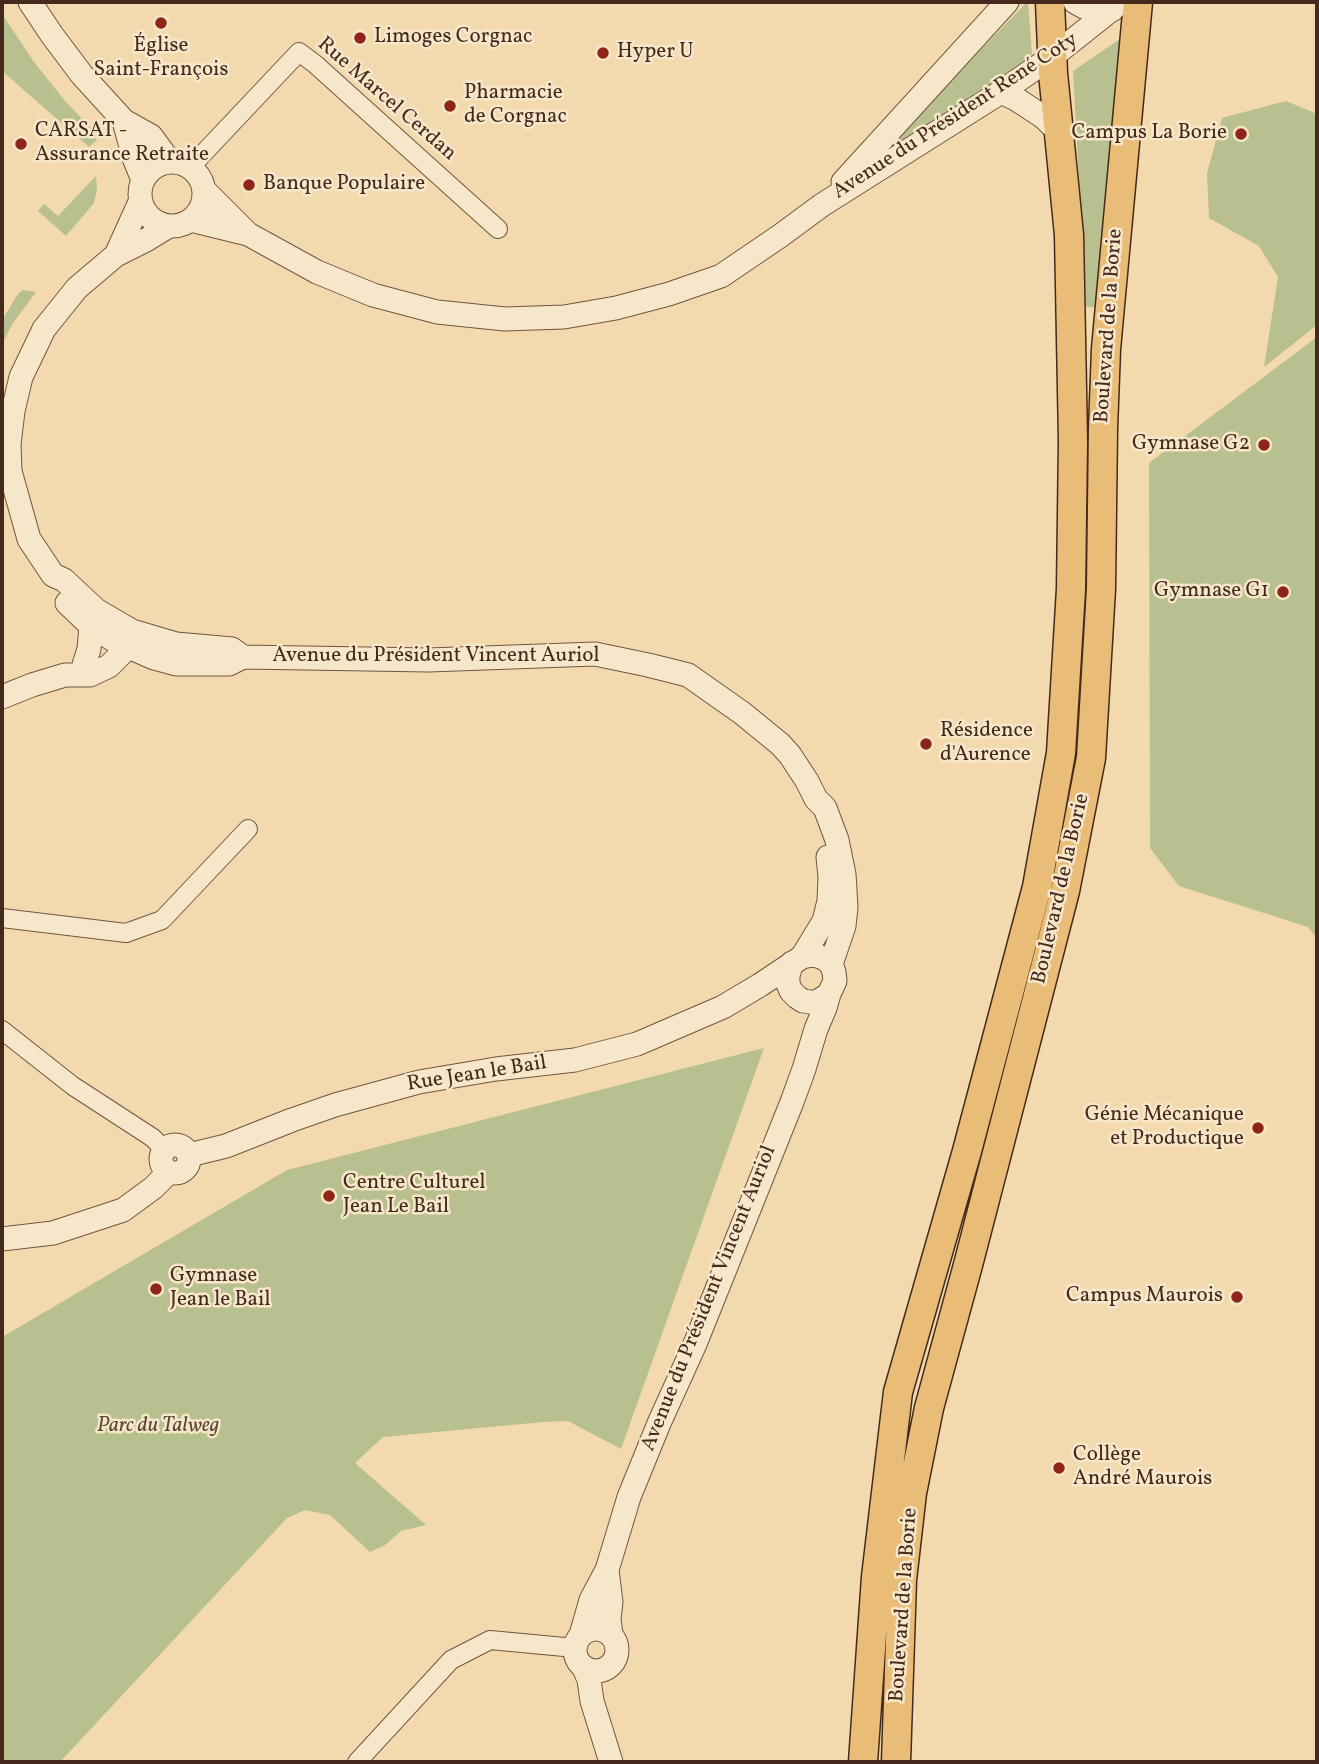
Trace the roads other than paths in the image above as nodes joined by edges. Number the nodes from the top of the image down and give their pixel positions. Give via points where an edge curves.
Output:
1 (30, 2) edge
2 (1007, 2) edge
3 (1050, 2) edge
4 (1075, 2) edge
5 (1130, 5) edge
6 (1053, 56) junction
7 (1001, 92) junction
8 (124, 121) junction
9 (1059, 132) junction
10 (181, 165) junction
11 (204, 190) junction
12 (141, 191) junction
13 (822, 205) junction
14 (180, 223) junction
15 (498, 229) dead end
16 (248, 234) junction
17 (116, 255) junction
18 (6, 443) edge
19 (53, 575) junction
20 (91, 626) junction
21 (125, 636) junction
22 (75, 670) junction
23 (2, 697) edge
24 (816, 799) junction
25 (248, 829) dead end
26 (2, 918) edge
27 (797, 960) junction
28 (831, 964) junction
29 (760, 985) junction
30 (829, 994) junction
31 (797, 996) junction
32 (816, 1029) junction
33 (2, 1030) edge
34 (166, 1161) junction
35 (2, 1240) edge
36 (607, 1570) junction
37 (611, 1634) junction
38 (580, 1650) junction
39 (608, 1668) junction
40 (608, 1753) edge
41 (357, 1762) edge
42 (863, 1762) edge
43 (897, 1762) edge

1 - 8 street, Avenue du Président René Coty via 82,75
2 - 13 street, Avenue du Président René Coty
3 - 6 main road, Boulevard de la Borie
4 - 5 street via 1084,7
5 - 6 street, Avenue du Président René Coty
5 - 43 main road, Boulevard de la Borie via 1106,349 1101,589 1091,758 1065,891 929,1408 912,1493 902,1580
6 - 7 street, Avenue du Président René Coty
6 - 9 main road, Boulevard de la Borie
7 - 9 street via 1042,116
7 - 13 street, Avenue du Président René Coty
8 - 10 street, Avenue du Président René Coty via 151,136
8 - 12 street, Avenue du Président René Coty
9 - 42 main road, Boulevard de la Borie via 1069,235 1073,441 1061,753 1037,887 898,1392 876,1577
10 - 11 street, Avenue du Président René Coty via 198,174
10 - 12 street via 154,167
10 - 15 street, Rue Marcel Cerdan via 199,158 299,52
11 - 14 street via 197,214
11 - 16 street, Avenue du Président René Coty
12 - 14 street, Avenue du Président René Coty via 144,211 151,219 159,224
12 - 17 street
13 - 16 street, Avenue du Président René Coty via 721,276 643,301 564,317 505,319 424,309 317,272
14 - 16 street, Avenue du Président René Coty
14 - 17 street
17 - 18 street via 77,288 44,329 21,377
18 - 19 street via 29,539
19 - 20 street via 54,587
19 - 21 street
20 - 21 street
20 - 22 street via 89,649
21 - 22 street via 121,654 109,666 90,676
21 - 24 street, Avenue du Président Vincent Auriol via 154,658 176,664 229,664 243,657 429,660 595,654 648,665 688,675 742,713 790,755
22 - 23 street
24 - 27 street, Avenue du Président Vincent Auriol via 828,860 829,901 824,921
24 - 28 street, Avenue du Président Vincent Auriol via 833,828 844,874 844,926
25 - 26 street via 162,920 126,933
27 - 28 street via 810,955
27 - 29 street, Rue Jean le Bail
27 - 31 street via 788,975 788,984
28 - 30 street via 835,981
29 - 31 street
29 - 34 street, Rue Jean le Bail via 723,1007 637,1044 575,1060 419,1082 189,1154 184,1170 174,1173
30 - 31 street via 817,1002
30 - 32 street, Avenue du Président Vincent Auriol
31 - 32 street
32 - 36 street, Avenue du Président Vincent Auriol via 695,1345 629,1497
33 - 34 street via 73,1086 153,1138
34 - 35 street via 153,1188 123,1210 53,1233
36 - 37 street, Avenue du Président Vincent Auriol
36 - 38 street, Avenue du Président Vincent Auriol via 591,1600
37 - 38 street via 593,1629
37 - 39 street via 617,1655
38 - 39 street via 596,1672
38 - 40 street, Avenue du Président Vincent Auriol
38 - 41 street via 490,1640 451,1660
39 - 40 street, Avenue du Président Vincent Auriol

